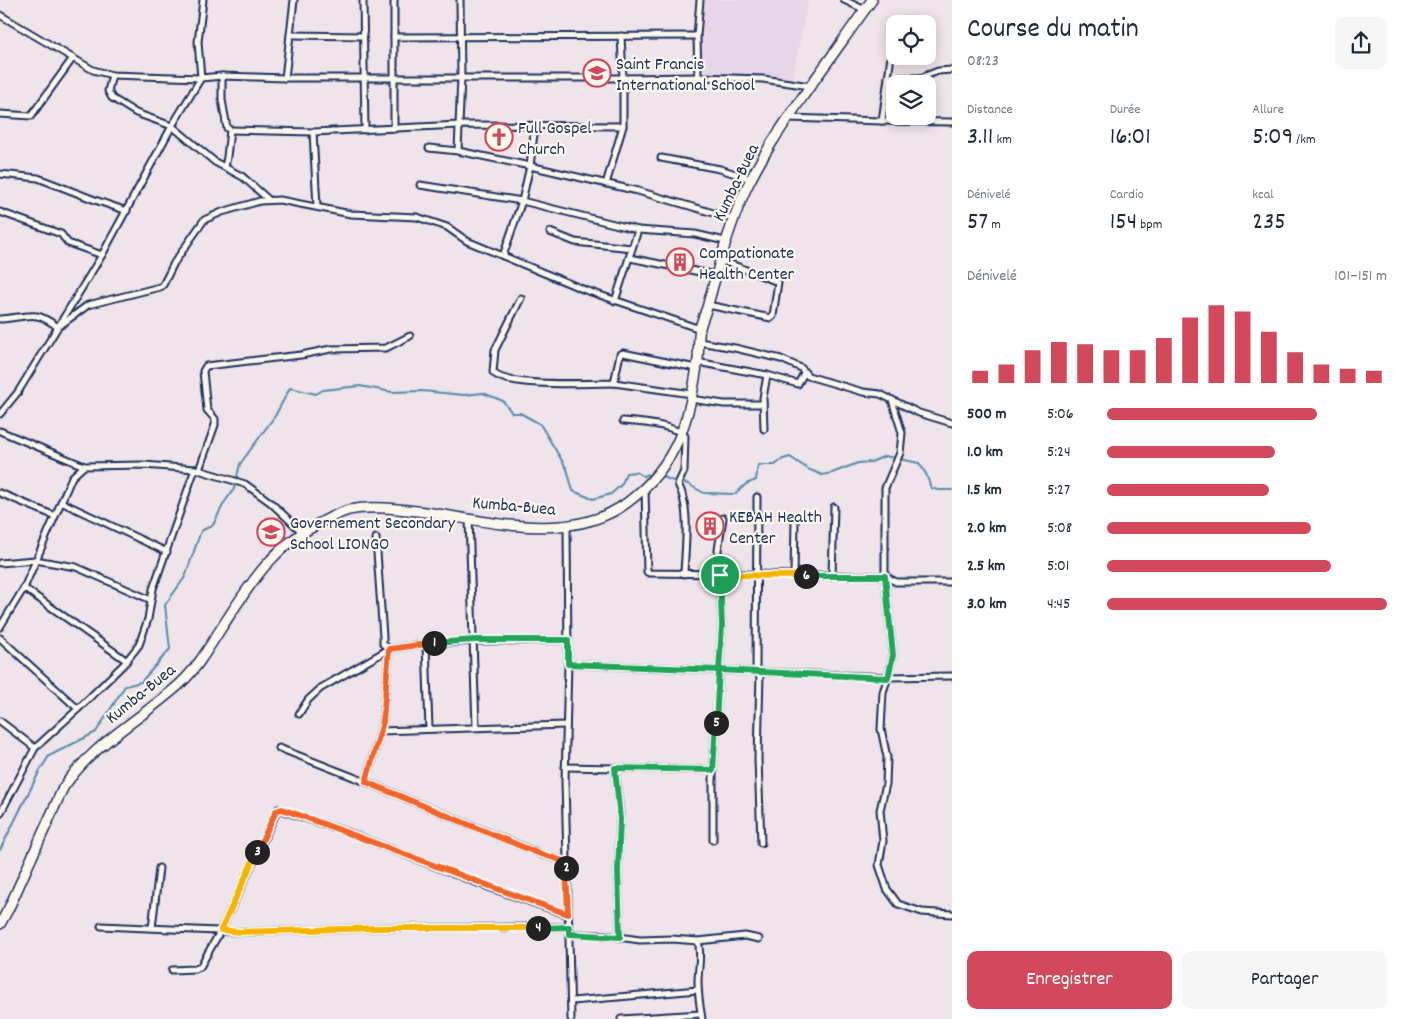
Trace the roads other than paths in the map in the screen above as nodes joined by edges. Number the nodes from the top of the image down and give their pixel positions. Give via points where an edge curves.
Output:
1 (202, 0) edge
2 (294, 0) edge
3 (363, 0) edge
4 (394, 0) edge
5 (460, 0) edge
6 (700, 0) edge
7 (844, 0) edge
8 (872, 0) edge
9 (865, 10) junction
10 (0, 15) edge
11 (290, 35) junction
12 (363, 36) junction
13 (461, 36) junction
14 (620, 36) junction
15 (698, 36) junction
16 (394, 37) junction
17 (72, 58) junction
18 (952, 70) edge
19 (112, 74) junction
20 (928, 75) edge
21 (222, 76) junction
22 (364, 77) junction
23 (394, 77) junction
24 (461, 77) junction
25 (698, 77) junction
26 (201, 78) junction
27 (285, 78) junction
28 (623, 78) junction
29 (811, 86) junction
30 (886, 92) edge
31 (0, 114) edge
32 (788, 118) junction
33 (882, 121) junction
34 (952, 122) edge
35 (172, 126) junction
36 (460, 126) junction
37 (535, 126) junction
38 (623, 126) junction
39 (394, 129) junction
40 (230, 130) junction
41 (365, 130) junction
42 (313, 132) junction
43 (429, 148) dead end
44 (458, 151) junction
45 (661, 158) dead end
46 (530, 166) junction
47 (225, 167) junction
48 (0, 174) edge
49 (752, 179) junction
50 (606, 184) junction
51 (420, 185) dead end
52 (269, 200) junction
53 (522, 201) junction
54 (317, 207) junction
55 (128, 211) junction
56 (0, 212) edge
57 (734, 219) junction
58 (638, 230) junction
59 (550, 232) dead end
60 (725, 241) junction
61 (632, 248) junction
62 (102, 255) junction
63 (503, 256) junction
64 (630, 258) junction
65 (720, 260) junction
66 (715, 275) junction
67 (521, 298) dead end
68 (615, 301) junction
69 (708, 305) junction
70 (0, 319) edge
71 (58, 327) junction
72 (700, 329) junction
73 (410, 336) dead end
74 (700, 342) junction
75 (697, 365) junction
76 (804, 374) junction
77 (767, 375) junction
78 (614, 383) junction
79 (691, 396) junction
80 (892, 400) junction
81 (763, 404) junction
82 (0, 414) edge
83 (623, 421) dead end
84 (952, 423) edge
85 (764, 429) dead end
86 (0, 431) edge
87 (682, 433) junction
88 (84, 466) junction
89 (197, 469) junction
90 (645, 487) junction
91 (0, 493) edge
92 (757, 497) dead end
93 (61, 502) junction
94 (834, 507) dead end
95 (55, 516) junction
96 (469, 518) junction
97 (723, 518) dead end
98 (794, 520) dead end
99 (567, 525) junction
100 (302, 532) junction
101 (376, 538) dead end
102 (167, 552) junction
103 (35, 560) junction
104 (0, 563) edge
105 (684, 574) junction
106 (720, 575) junction
107 (758, 576) junction
108 (794, 576) junction
109 (832, 576) junction
110 (885, 576) junction
111 (952, 582) edge
112 (24, 588) junction
113 (151, 600) junction
114 (0, 626) edge
115 (0, 638) edge
116 (474, 640) junction
117 (568, 640) junction
118 (426, 644) junction
119 (389, 649) junction
120 (127, 661) junction
121 (568, 664) junction
122 (719, 670) junction
123 (758, 672) junction
124 (952, 676) edge
125 (888, 678) junction
126 (78, 709) junction
127 (299, 714) dead end
128 (0, 721) edge
129 (566, 725) junction
130 (476, 727) junction
131 (429, 729) junction
132 (381, 731) junction
133 (34, 748) junction
134 (279, 748) dead end
135 (565, 767) junction
136 (615, 768) junction
137 (713, 770) junction
138 (366, 782) junction
139 (0, 814) edge
140 (713, 840) dead end
141 (761, 843) dead end
142 (566, 862) junction
143 (159, 868) dead end
144 (568, 914) junction
145 (952, 914) edge
146 (0, 924) edge
147 (101, 926) dead end
148 (569, 927) junction
149 (152, 928) junction
150 (221, 930) junction
151 (569, 934) junction
152 (620, 937) junction
153 (759, 939) dead end
154 (698, 941) junction
155 (172, 970) dead end
156 (698, 990) junction
157 (572, 1001) junction
158 (702, 1016) edge
159 (571, 1019) edge
160 (621, 1019) edge

1 - 26 street via 198,42
2 - 11 street
3 - 12 street
4 - 16 street
5 - 13 street
6 - 15 street
7 - 9 street
8 - 9 highway, Kumba-Buea
9 - 29 highway, Kumba-Buea
10 - 17 street
11 - 12 street
11 - 27 street
12 - 22 street
13 - 14 street
13 - 16 street
13 - 24 street
14 - 15 street
14 - 28 street
15 - 25 street
16 - 23 street
17 - 19 street via 93,70
17 - 31 street via 31,116
18 - 20 street
19 - 26 street
19 - 35 street via 108,91 112,98 136,112
21 - 26 street
21 - 27 street
21 - 40 street via 222,100
22 - 23 street
22 - 27 street
22 - 41 street
23 - 24 street
23 - 39 street
24 - 28 street
24 - 36 street
25 - 28 street
25 - 29 street via 763,79
26 - 35 street
28 - 38 street
29 - 32 highway, Kumba-Buea
30 - 33 street
32 - 33 street
32 - 49 highway, Kumba-Buea
33 - 34 street
35 - 47 street
35 - 55 street
36 - 37 street
36 - 39 street
36 - 44 street
37 - 38 street
37 - 46 street
38 - 50 street
39 - 41 street
40 - 42 street
40 - 47 street
41 - 42 street
42 - 54 street
43 - 44 street
44 - 46 street
45 - 49 street via 720,169
46 - 50 street
46 - 53 street
47 - 52 street
48 - 55 street via 38,178
49 - 57 highway, Kumba-Buea
50 - 57 street
51 - 53 street
52 - 54 street
52 - 71 street via 204,220 160,287 88,305
53 - 58 street
53 - 63 street
54 - 63 street via 355,214 417,217 448,227 467,241
55 - 62 street
56 - 62 street via 60,234 68,243
57 - 60 highway, Kumba-Buea
58 - 60 street via 695,234
58 - 61 street
59 - 61 street via 576,242
60 - 65 highway, Kumba-Buea
61 - 64 street
62 - 71 street
63 - 68 street
64 - 66 street
64 - 68 street
65 - 66 highway, Kumba-Buea
65 - 69 street via 778,282 773,316
66 - 69 highway, Kumba-Buea
67 - 78 street via 495,350 495,376 534,384
68 - 72 street
69 - 72 highway, Kumba-Buea
70 - 71 street via 34,315
71 - 82 street via 18,392
72 - 74 highway, Kumba-Buea
73 - 89 street via 386,348 330,349 206,366 203,371 207,410 215,426
74 - 75 highway, Kumba-Buea
74 - 76 street via 781,359 801,368
75 - 77 street
75 - 78 street via 621,353
75 - 79 highway, Kumba-Buea
76 - 77 street via 798,384
76 - 80 street
77 - 81 street
78 - 79 street
79 - 81 street via 724,404
79 - 87 highway, Kumba-Buea
80 - 84 street
80 - 110 street via 902,445 885,488
81 - 85 street
83 - 87 street
86 - 88 street
87 - 90 highway, Kumba-Buea via 661,470
87 - 105 street via 685,436 684,471 678,484 686,505
88 - 89 street via 144,465
88 - 93 street via 72,477
89 - 100 street via 246,484
89 - 102 street
90 - 99 highway, Kumba-Buea via 604,516
90 - 105 street via 647,572
91 - 95 street
92 - 107 street
93 - 95 street
93 - 102 street
94 - 109 street
95 - 103 street
96 - 99 highway, Kumba-Buea via 519,525
96 - 100 highway, Kumba-Buea via 374,508 334,516
96 - 116 street
97 - 106 street via 718,550
98 - 108 street
99 - 117 street
100 - 146 highway, Kumba-Buea via 272,556 199,663 183,681 98,748 72,775
101 - 119 street via 383,644
102 - 113 street
103 - 104 street
103 - 112 street
103 - 113 street via 76,567
105 - 106 street
106 - 107 street
106 - 122 street via 722,626
107 - 108 street
107 - 123 street
108 - 109 street
109 - 110 street
110 - 111 street via 896,582
110 - 125 street via 893,655
112 - 114 street
112 - 120 street
113 - 120 street via 142,640
115 - 126 street
116 - 117 street
116 - 118 street
116 - 130 street
117 - 121 street
118 - 119 street
118 - 131 street
119 - 127 street via 321,688
119 - 132 street
120 - 126 street
121 - 122 street
121 - 129 street
122 - 123 street
122 - 137 street
123 - 125 street
123 - 141 street
124 - 125 street
125 - 145 street via 883,692 881,729 887,757 880,815 883,841 879,865 887,889 898,904 922,912
126 - 133 street
128 - 133 street
129 - 130 street
129 - 135 street
130 - 131 street
131 - 132 street
132 - 138 street
133 - 139 street
134 - 138 street
135 - 136 street
135 - 142 street
136 - 137 street
136 - 152 street via 620,819
137 - 140 street
138 - 142 street
142 - 144 street
143 - 149 street
144 - 148 street
144 - 150 street via 278,809
147 - 149 street
148 - 150 street
148 - 151 street
149 - 150 street
150 - 155 street via 200,967
151 - 152 street
151 - 157 street
152 - 154 street
153 - 154 street via 746,936
154 - 156 street via 701,950
156 - 157 street
156 - 158 street
157 - 159 street
158 - 160 street

